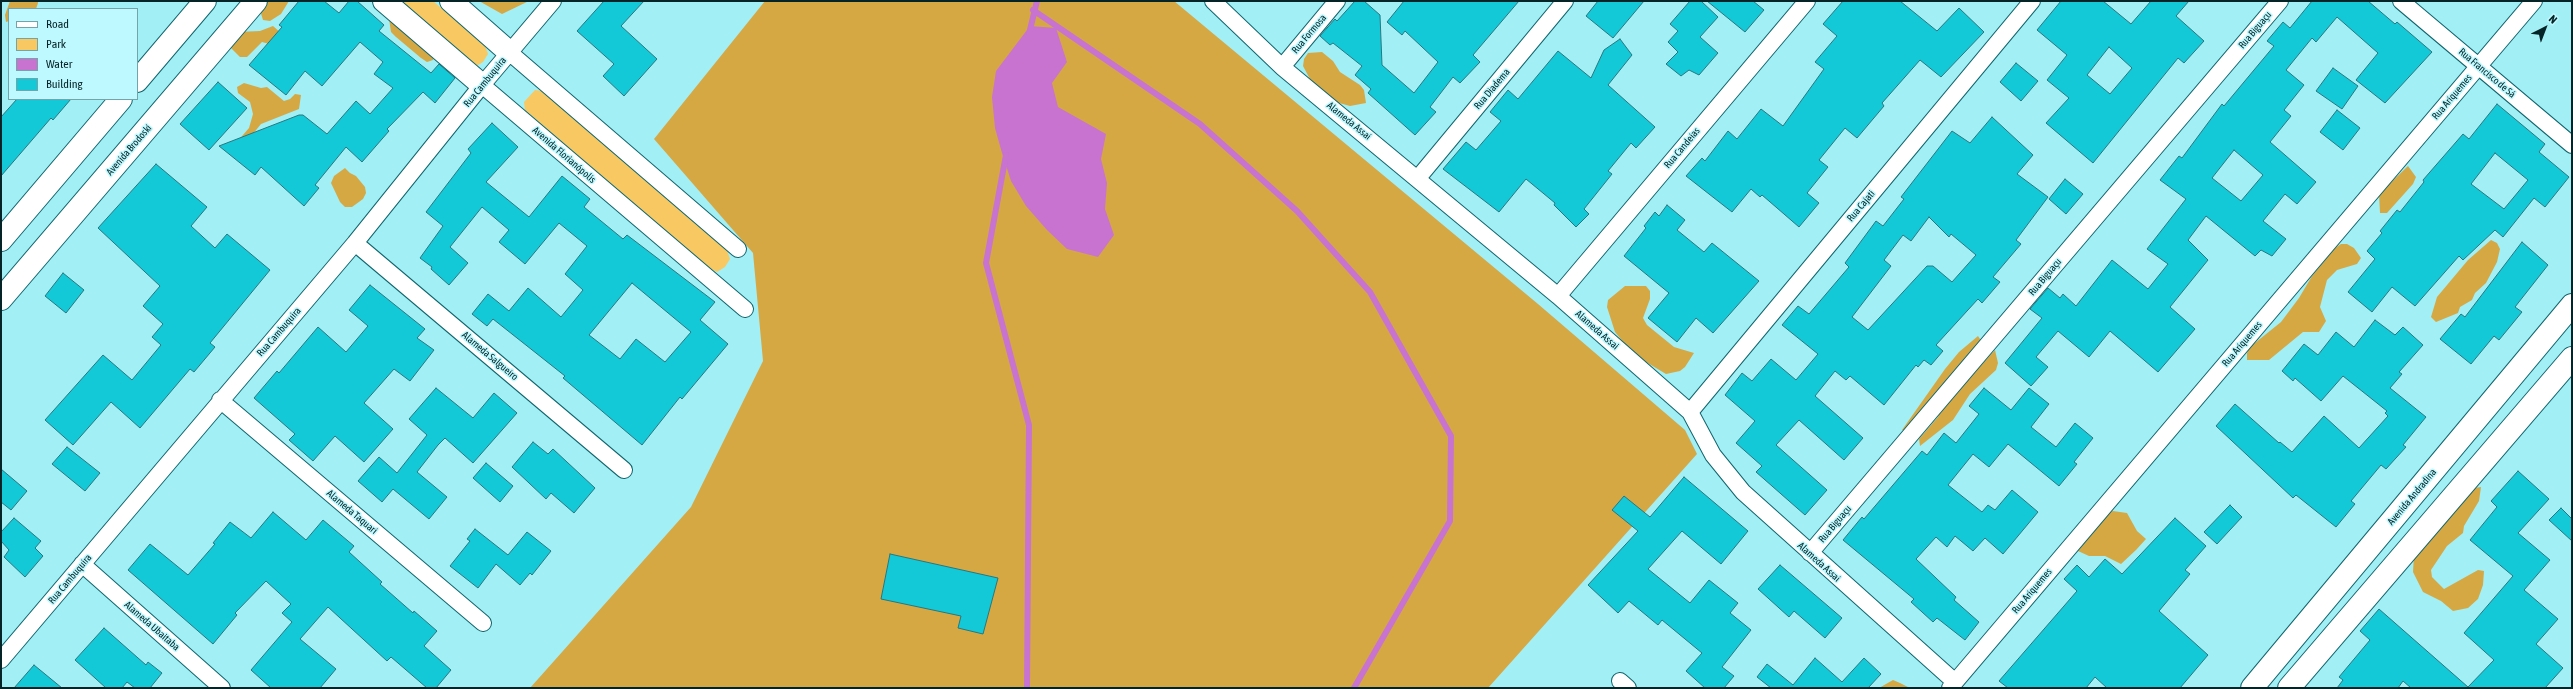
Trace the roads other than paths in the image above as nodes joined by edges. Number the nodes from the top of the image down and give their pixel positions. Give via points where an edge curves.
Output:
1 (205, 1) edge
2 (256, 1) edge
3 (384, 1) edge
4 (451, 1) edge
5 (553, 1) edge
6 (1213, 1) edge
7 (1337, 1) edge
8 (1565, 1) edge
9 (1807, 1) edge
10 (2032, 1) edge
11 (2280, 1) edge
12 (2401, 1) edge
13 (2534, 1) edge
14 (509, 52) junction
15 (2478, 66) junction
16 (1282, 67) junction
17 (138, 80) edge
18 (482, 85) junction
19 (120, 100) edge
20 (2572, 145) edge
21 (1418, 178) junction
22 (1, 240) edge
23 (355, 243) junction
24 (738, 249) dead end
25 (1558, 296) junction
26 (1, 298) edge
27 (2572, 305) edge
28 (745, 309) dead end
29 (2572, 358) edge
30 (220, 400) junction
31 (1690, 412) junction
32 (624, 470) dead end
33 (1810, 553) junction
34 (82, 564) junction
35 (2334, 591) junction
36 (2356, 608) junction
37 (483, 623) dead end
38 (1, 660) edge
39 (1953, 685) edge
40 (222, 688) edge
41 (2252, 688) edge
42 (2289, 688) edge

1 - 17 main road
2 - 26 main road, Avenida Brodoski
3 - 18 main road, Avenida Florianópolis
4 - 14 main road
5 - 14 street, Rua Cambuquira
6 - 16 street, Alameda Assai
7 - 16 street, Rua Formosa
8 - 21 street, Rua Diadema
9 - 25 street, Rua Candeias
10 - 31 street, Rua Cajati
11 - 33 street, Rua Biguaçu
12 - 15 street, Rua Francisco de Sá
13 - 15 street, Rua Ariquemes
14 - 18 street, Rua Cambuquira
14 - 24 street
15 - 20 street, Rua Francisco de Sá
15 - 39 street, Rua Ariquemes
16 - 21 street, Alameda Assai
18 - 23 street, Rua Cambuquira
18 - 28 street, Avenida Florianópolis
19 - 22 main road
21 - 25 street, Alameda Assai
23 - 30 street, Rua Cambuquira
23 - 32 street, Alameda Salgueiro
25 - 31 street, Alameda Assai
27 - 35 main road, Avenida Andradina
29 - 36 main road
30 - 34 street, Rua Cambuquira
30 - 37 street, Alameda Taquari
31 - 33 street, Alameda Assai via 1713,455 1743,492
33 - 39 street, Alameda Assai
34 - 38 street, Rua Cambuquira
34 - 40 street, Alameda Ubaitaba
35 - 36 main road
35 - 41 main road, Avenida Andradina
36 - 42 main road

